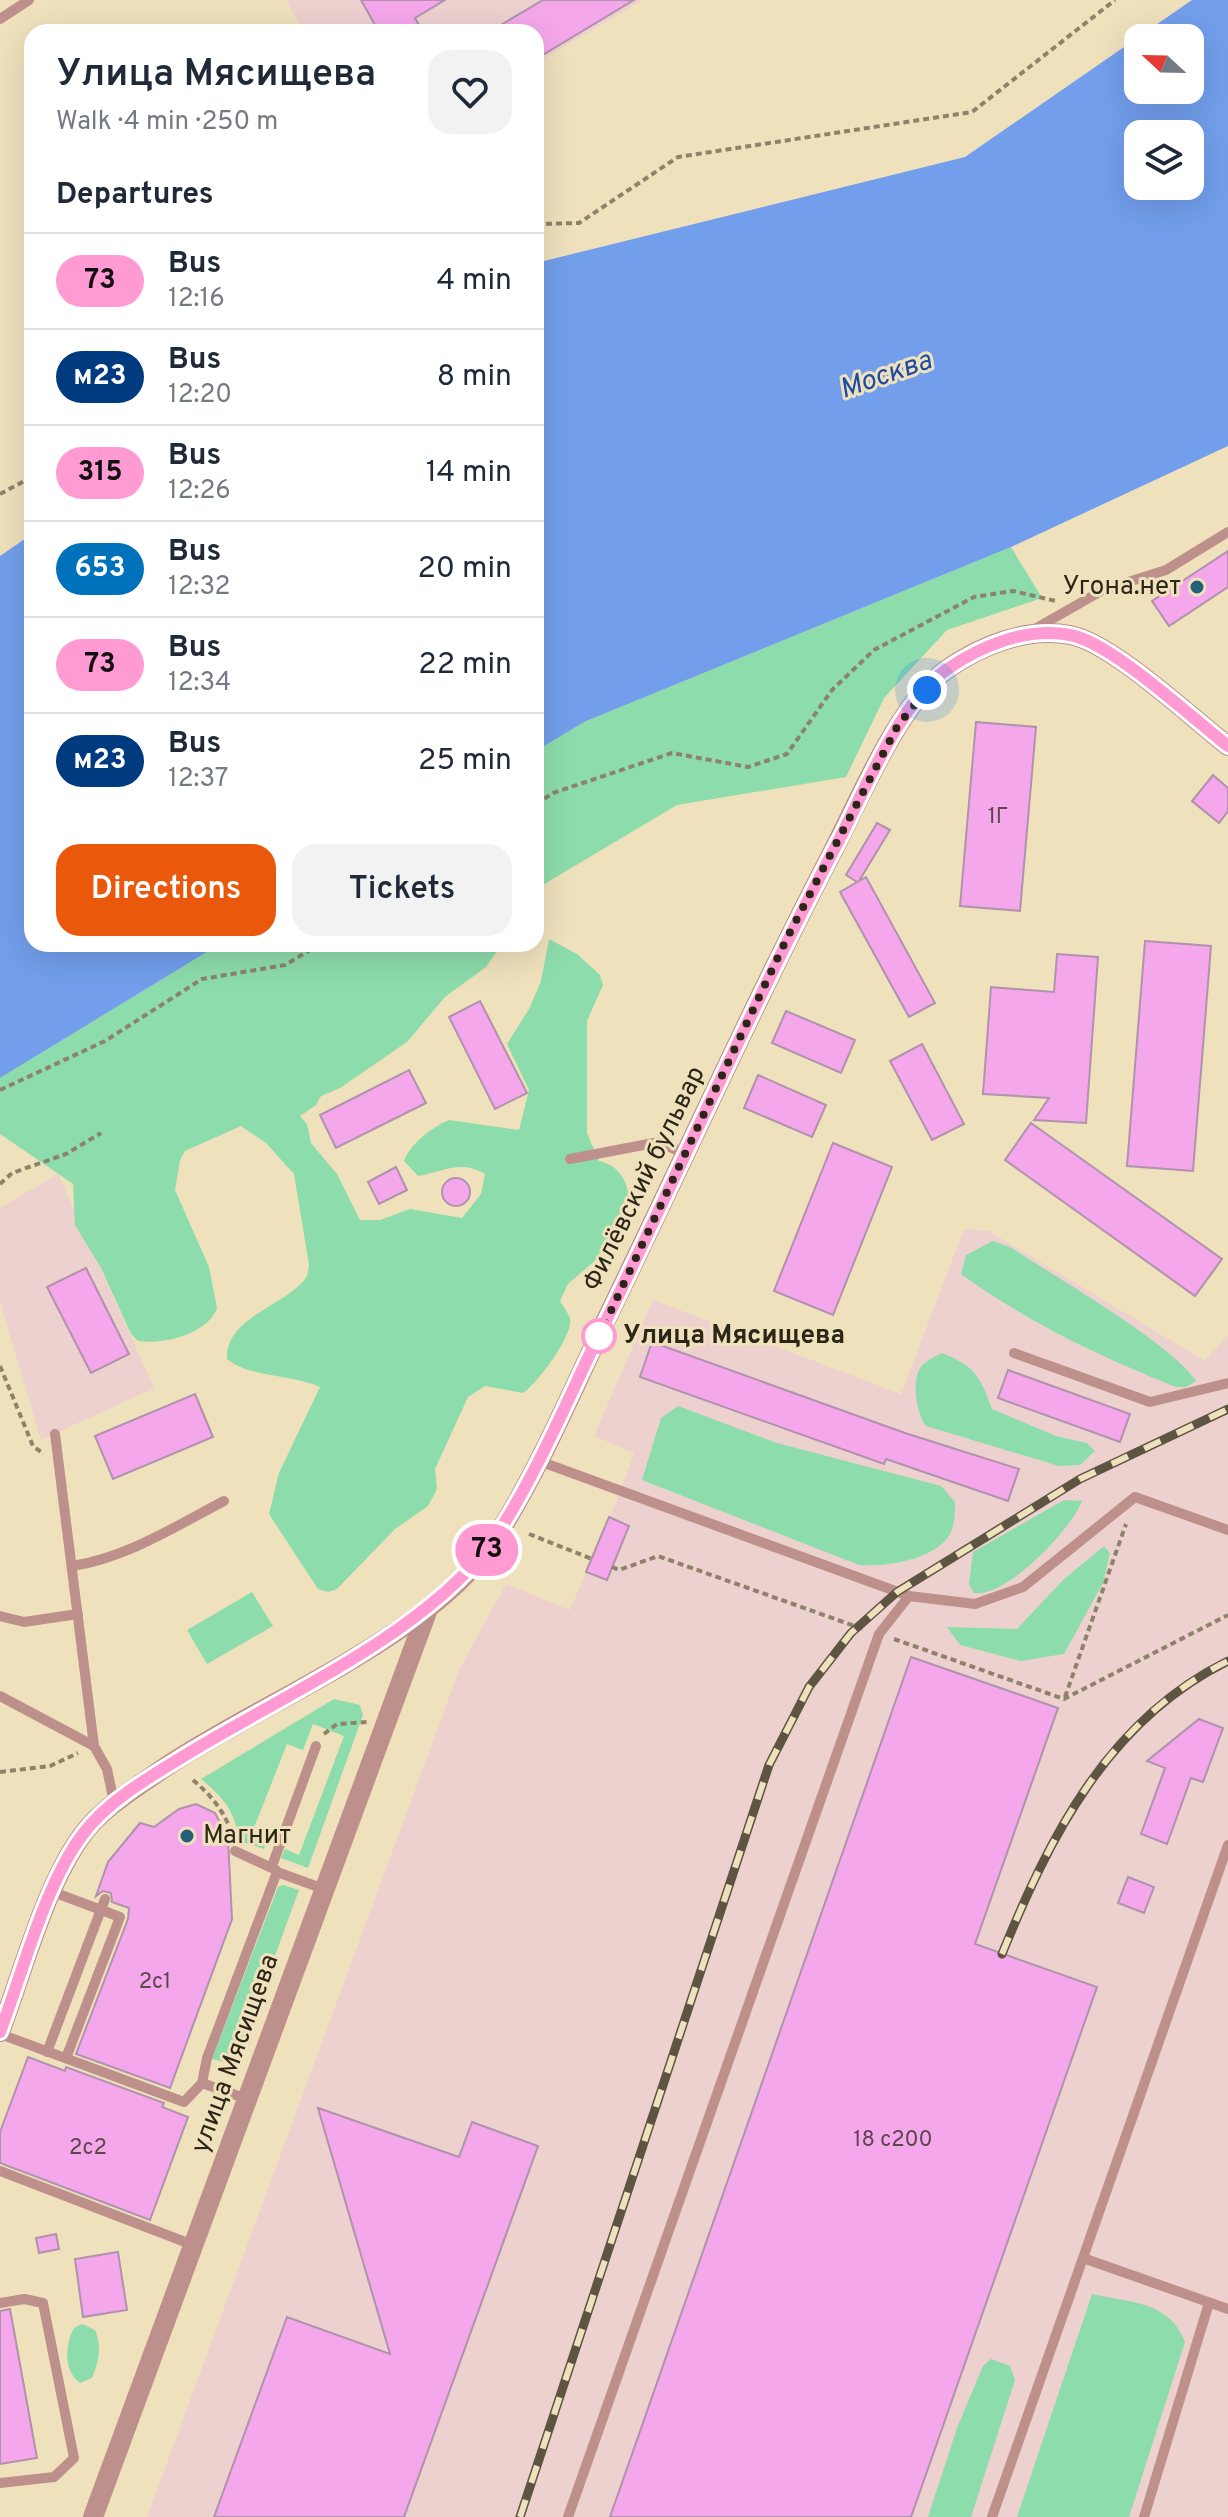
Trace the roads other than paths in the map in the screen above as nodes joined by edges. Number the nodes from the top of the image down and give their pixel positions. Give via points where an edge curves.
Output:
1 (29, 0) edge
2 (0, 19) edge
3 (1228, 532) edge
4 (1028, 633) junction
5 (1228, 746) edge
6 (687, 1155) junction
7 (570, 1159) dead end
8 (1014, 1353) dead end
9 (1228, 1383) edge
10 (55, 1434) dead end
11 (538, 1461) junction
12 (224, 1501) dead end
13 (1228, 1530) edge
14 (72, 1566) junction
15 (909, 1596) junction
16 (428, 1609) junction
17 (78, 1614) junction
18 (0, 1616) edge
19 (0, 1696) edge
20 (94, 1746) junction
21 (316, 1746) road end
22 (115, 1804) junction
23 (1228, 1845) edge
24 (235, 1851) road end
25 (275, 1869) junction
26 (324, 1889) junction
27 (53, 1892) junction
28 (105, 1899) dead end
29 (0, 2033) edge
30 (47, 2052) junction
31 (66, 2058) junction
32 (202, 2083) junction
33 (247, 2099) junction
34 (0, 2171) edge
35 (193, 2245) junction
36 (1083, 2258) junction
37 (0, 2303) edge
38 (1209, 2303) junction
39 (1228, 2309) edge
40 (0, 2483) edge
41 (93, 2517) edge
42 (568, 2517) edge
43 (992, 2517) edge
44 (1144, 2517) edge

1 - 2 lane
3 - 4 lane via 1166,570 1103,590
4 - 5 street via 1074,635 1098,647
4 - 6 street, Филёвский бульвар via 979,651 941,673 898,725 787,938
6 - 7 lane via 659,1142
6 - 11 street, Филёвский бульвар
8 - 9 lane via 1150,1402
10 - 14 lane
11 - 15 lane
11 - 16 street, Филёвский бульвар via 491,1545
12 - 14 lane via 152,1539 94,1563
13 - 15 lane via 1135,1497 1023,1587 975,1604
14 - 17 lane
15 - 42 lane via 879,1634
16 - 22 street, Филёвский бульвар via 206,1742
16 - 26 street, улица Мясищева
17 - 18 lane via 24,1622
17 - 20 lane
19 - 20 lane
20 - 22 lane via 107,1769
21 - 25 lane
22 - 27 street, Филёвский бульвар via 85,1831
23 - 36 lane
24 - 25 lane
25 - 26 lane
25 - 32 lane
26 - 33 street, улица Мясищева
27 - 29 street, Филёвский бульвар
27 - 31 lane via 120,1917
28 - 30 lane, bridge
29 - 30 lane
30 - 31 lane
31 - 32 lane via 184,2102
32 - 33 lane
33 - 35 street, улица Мясищева
34 - 35 lane
35 - 41 street, улица Мясищева
36 - 38 lane
36 - 43 lane
37 - 40 lane via 43,2303 74,2458 54,2477
38 - 39 lane
38 - 44 lane

